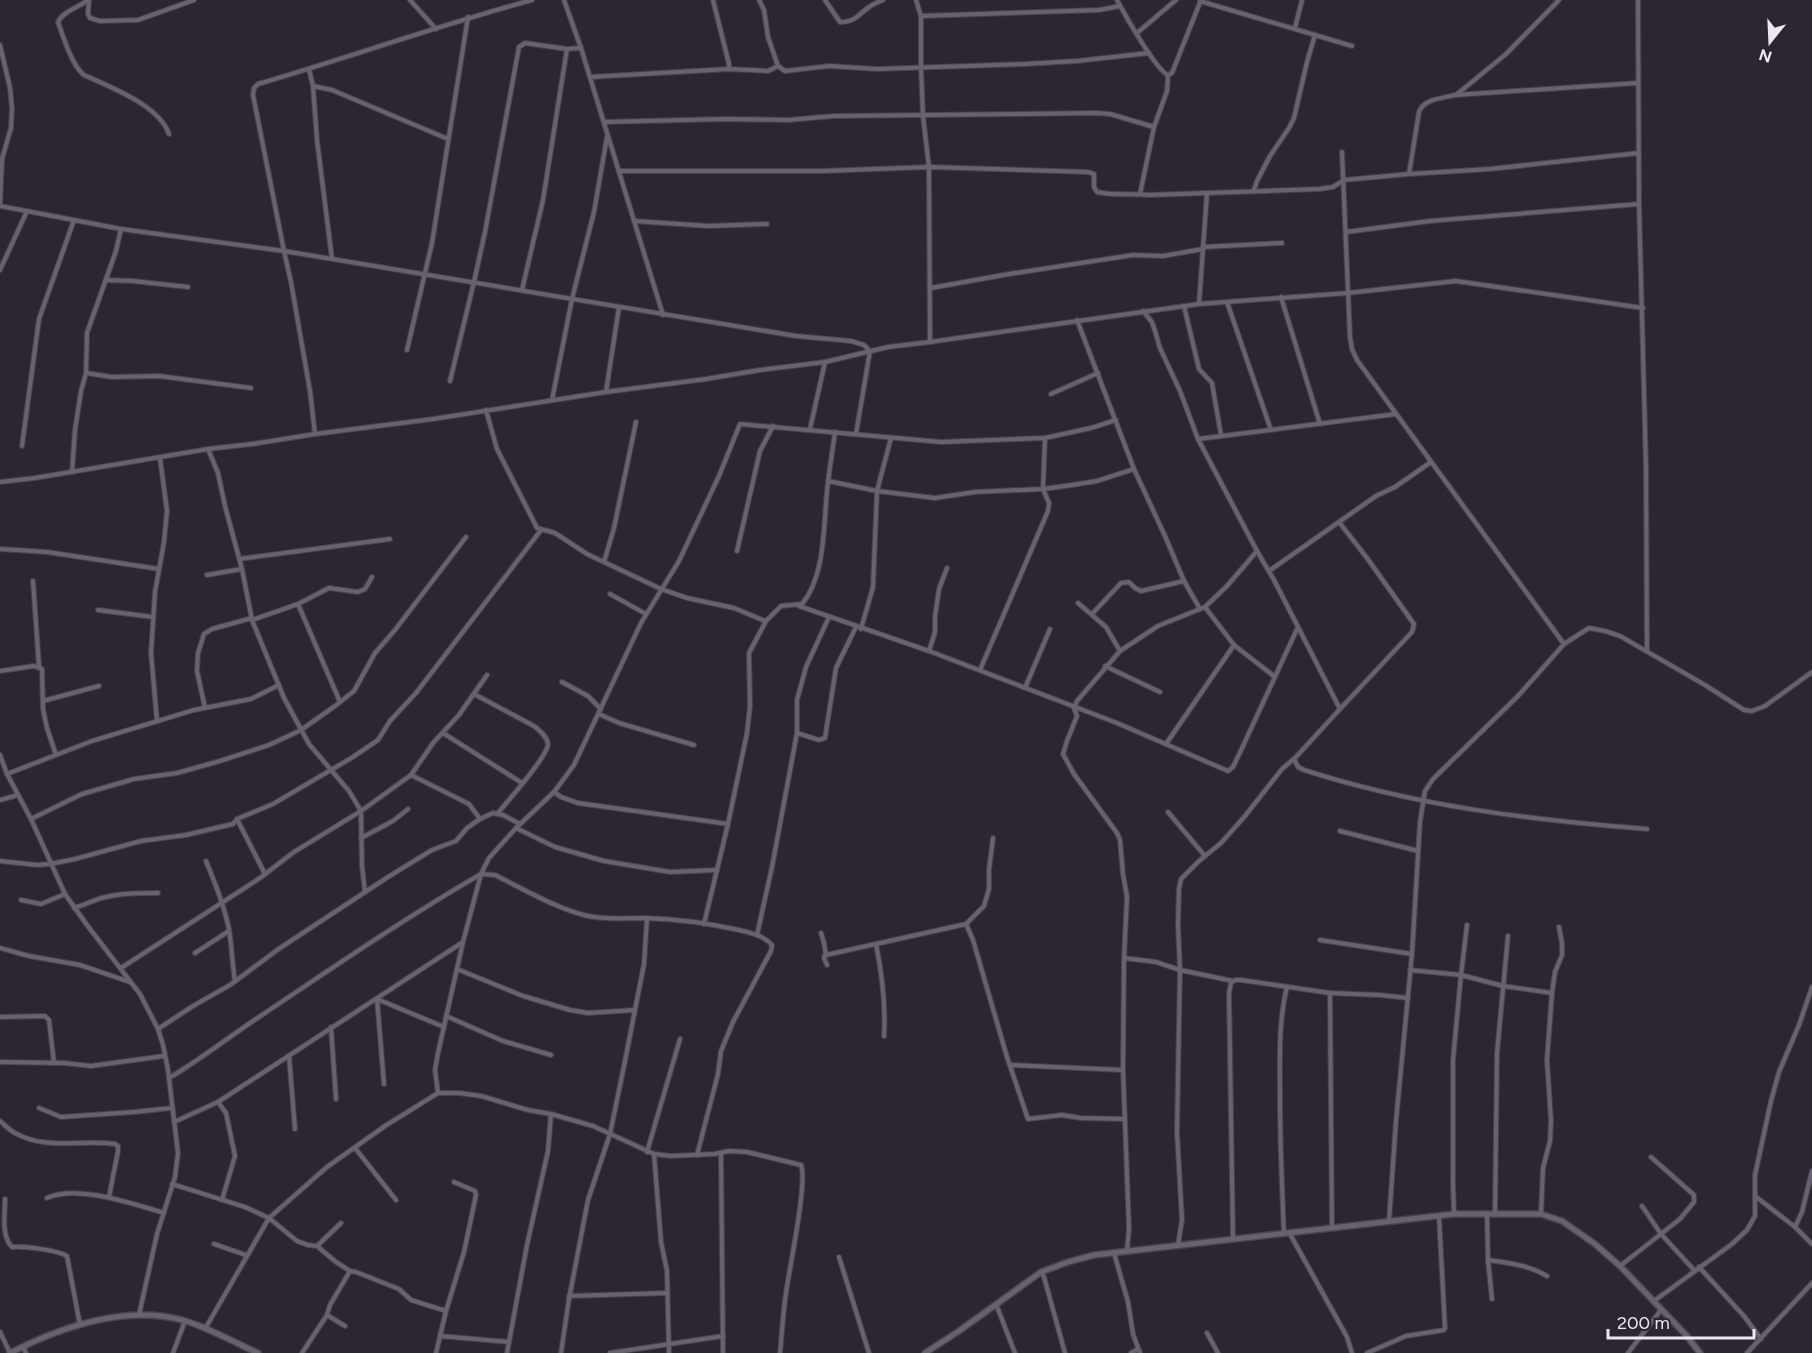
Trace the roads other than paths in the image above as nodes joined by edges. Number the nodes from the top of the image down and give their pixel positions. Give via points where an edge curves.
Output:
1 (88, 0) edge
2 (194, 0) edge
3 (410, 0) edge
4 (532, 0) edge
5 (564, 0) edge
6 (713, 0) edge
7 (759, 0) edge
8 (825, 0) edge
9 (883, 0) edge
10 (916, 0) edge
11 (1117, 0) edge
12 (1176, 0) edge
13 (1200, 0) edge
14 (1302, 0) edge
15 (1559, 0) edge
16 (1638, 0) edge
17 (1120, 6) junction
18 (921, 16) junction
19 (468, 17) junction
20 (1294, 28) junction
21 (436, 29) junction
22 (1137, 33) junction
23 (1315, 35) junction
24 (0, 45) edge
25 (1352, 46) dead end
26 (581, 48) junction
27 (567, 50) junction
28 (1149, 53) junction
29 (778, 66) junction
30 (921, 67) junction
31 (309, 69) junction
32 (729, 69) junction
33 (1168, 75) junction
34 (590, 77) junction
35 (1638, 83) junction
36 (313, 86) junction
37 (1455, 95) junction
38 (923, 116) junction
39 (604, 122) junction
40 (1154, 127) junction
41 (607, 133) junction
42 (169, 134) dead end
43 (448, 139) junction
44 (1342, 153) dead end
45 (1639, 153) junction
46 (929, 167) junction
47 (619, 171) junction
48 (1409, 174) junction
49 (1344, 180) junction
50 (1254, 190) junction
51 (1207, 193) junction
52 (1140, 194) junction
53 (1639, 204) junction
54 (0, 206) edge
55 (27, 211) junction
56 (74, 220) junction
57 (634, 221) junction
58 (767, 224) dead end
59 (121, 229) junction
60 (1346, 232) junction
61 (1282, 243) dead end
62 (1203, 248) junction
63 (284, 251) junction
64 (332, 259) junction
65 (0, 270) edge
66 (425, 274) junction
67 (105, 280) junction
68 (474, 282) junction
69 (188, 287) dead end
70 (931, 288) junction
71 (522, 290) junction
72 (1348, 293) junction
73 (1281, 297) junction
74 (572, 299) junction
75 (1227, 302) junction
76 (1199, 304) junction
77 (1184, 306) junction
78 (619, 307) junction
79 (1643, 308) junction
80 (1143, 311) junction
81 (663, 315) junction
82 (1077, 320) junction
83 (930, 342) junction
84 (407, 350) dead end
85 (870, 351) junction
86 (825, 362) junction
87 (86, 373) junction
88 (1098, 373) junction
89 (450, 381) dead end
90 (251, 388) dead end
91 (606, 392) junction
92 (1051, 394) dead end
93 (552, 400) junction
94 (486, 410) junction
95 (1396, 414) junction
96 (1116, 420) junction
97 (636, 422) dead end
98 (1320, 424) junction
99 (773, 426) junction
100 (810, 429) junction
101 (1271, 430) junction
102 (835, 432) junction
103 (315, 434) junction
104 (856, 434) junction
105 (1221, 435) junction
106 (891, 438) junction
107 (1045, 438) junction
108 (1198, 439) junction
109 (22, 446) dead end
110 (208, 449) junction
111 (160, 458) junction
112 (1431, 462) junction
113 (1134, 469) junction
114 (72, 472) junction
115 (828, 481) junction
116 (0, 482) edge
117 (1043, 489) junction
118 (877, 490) junction
119 (1339, 522) junction
120 (540, 530) junction
121 (466, 537) dead end
122 (390, 539) dead end
123 (0, 549) edge
124 (737, 551) dead end
125 (1257, 551) junction
126 (239, 559) junction
127 (604, 562) junction
128 (947, 568) dead end
129 (159, 569) junction
130 (242, 570) junction
131 (1269, 571) junction
132 (207, 574) dead end
133 (372, 577) dead end
134 (33, 581) dead end
135 (1184, 581) junction
136 (661, 589) junction
137 (610, 594) dead end
138 (1078, 603) dead end
139 (298, 604) junction
140 (799, 606) junction
141 (1202, 608) junction
142 (98, 610) dead end
143 (646, 614) junction
144 (1092, 614) junction
145 (153, 617) junction
146 (829, 617) junction
147 (252, 619) junction
148 (766, 621) junction
149 (1298, 627) junction
150 (859, 628) junction
151 (1050, 629) dead end
152 (1564, 644) junction
153 (1234, 645) junction
154 (929, 651) junction
155 (1120, 651) junction
156 (1647, 651) junction
157 (39, 666) junction
158 (1105, 666) junction
159 (980, 670) junction
160 (0, 671) edge
161 (1812, 672) edge
162 (487, 675) dead end
163 (1275, 677) junction
164 (562, 682) dead end
165 (279, 685) junction
166 (99, 686) dead end
167 (1025, 688) junction
168 (1160, 692) dead end
169 (474, 694) junction
170 (43, 701) junction
171 (340, 702) junction
172 (205, 708) junction
173 (1074, 708) junction
174 (1340, 709) junction
175 (600, 712) junction
176 (157, 721) junction
177 (301, 730) junction
178 (443, 733) junction
179 (797, 733) junction
180 (1166, 744) junction
181 (694, 745) dead end
182 (0, 755) edge
183 (56, 756) junction
184 (1294, 759) junction
185 (331, 769) junction
186 (7, 774) junction
187 (411, 775) junction
188 (522, 783) junction
189 (554, 792) junction
190 (18, 795) junction
191 (0, 800) edge
192 (1422, 801) junction
193 (408, 809) dead end
194 (361, 811) junction
195 (1168, 812) dead end
196 (497, 814) junction
197 (31, 819) junction
198 (237, 819) junction
199 (480, 819) junction
200 (728, 824) junction
201 (518, 826) junction
202 (1647, 829) dead end
203 (1340, 831) dead end
204 (361, 838) junction
205 (993, 838) dead end
206 (1418, 851) junction
207 (1204, 856) junction
208 (0, 861) edge
209 (206, 861) dead end
210 (50, 864) junction
211 (717, 870) junction
212 (265, 874) junction
213 (481, 874) junction
214 (365, 892) junction
215 (158, 893) dead end
216 (65, 894) junction
217 (21, 900) dead end
218 (223, 902) junction
219 (74, 908) junction
220 (647, 919) junction
221 (704, 924) junction
222 (966, 924) junction
223 (1467, 925) dead end
224 (1559, 927) dead end
225 (229, 930) junction
226 (821, 933) dead end
227 (757, 935) junction
228 (1508, 936) dead end
229 (1320, 940) dead end
230 (463, 942) junction
231 (876, 944) junction
232 (0, 948) edge
233 (195, 952) dead end
234 (1412, 954) junction
235 (826, 955) junction
236 (1124, 958) junction
237 (827, 965) dead end
238 (121, 968) junction
239 (457, 969) junction
240 (1180, 970) junction
241 (1410, 970) junction
242 (1461, 975) junction
243 (235, 981) junction
244 (1233, 981) junction
245 (131, 982) junction
246 (1503, 986) junction
247 (1287, 987) junction
248 (1812, 987) edge
249 (1330, 993) junction
250 (1552, 993) junction
251 (1408, 998) junction
252 (377, 999) junction
253 (635, 1010) junction
254 (446, 1016) junction
255 (0, 1017) edge
256 (444, 1027) junction
257 (331, 1028) junction
258 (158, 1029) junction
259 (884, 1036) dead end
260 (680, 1039) dead end
261 (550, 1055) dead end
262 (164, 1056) junction
263 (289, 1056) junction
264 (0, 1062) edge
265 (54, 1063) junction
266 (1010, 1065) junction
267 (1123, 1070) junction
268 (169, 1078) junction
269 (384, 1084) dead end
270 (438, 1093) junction
271 (336, 1099) dead end
272 (218, 1102) junction
273 (39, 1108) dead end
274 (172, 1108) junction
275 (551, 1114) junction
276 (1124, 1119) junction
277 (0, 1121) edge
278 (174, 1122) junction
279 (295, 1128) dead end
280 (610, 1134) junction
281 (355, 1148) junction
282 (647, 1152) junction
283 (721, 1153) junction
284 (654, 1154) junction
285 (697, 1155) junction
286 (1651, 1157) dead end
287 (1812, 1171) edge
288 (454, 1182) dead end
289 (172, 1184) junction
290 (1755, 1196) junction
291 (109, 1197) junction
292 (47, 1198) dead end
293 (5, 1199) dead end
294 (222, 1200) junction
295 (396, 1200) dead end
296 (1642, 1206) dead end
297 (164, 1213) junction
298 (1487, 1213) junction
299 (1455, 1214) junction
300 (1496, 1214) junction
301 (1541, 1214) junction
302 (1439, 1216) junction
303 (268, 1218) junction
304 (341, 1222) dead end
305 (1389, 1222) junction
306 (1795, 1227) junction
307 (1332, 1228) junction
308 (1287, 1234) junction
309 (1661, 1234) junction
310 (1233, 1239) junction
311 (214, 1244) dead end
312 (1812, 1244) edge
313 (1178, 1245) junction
314 (317, 1246) junction
315 (1127, 1251) junction
316 (1114, 1253) junction
317 (246, 1255) junction
318 (839, 1257) dead end
319 (1488, 1260) junction
320 (1620, 1266) junction
321 (1699, 1267) junction
322 (1695, 1270) junction
323 (350, 1271) junction
324 (1041, 1272) junction
325 (1547, 1276) dead end
326 (1812, 1283) edge
327 (667, 1293) junction
328 (569, 1296) junction
329 (1492, 1299) dead end
330 (1654, 1301) junction
331 (996, 1304) junction
332 (1661, 1310) junction
333 (446, 1311) junction
334 (139, 1315) junction
335 (327, 1315) junction
336 (185, 1321) junction
337 (80, 1325) junction
338 (345, 1326) dead end
339 (204, 1329) junction
340 (0, 1332) edge
341 (1207, 1333) dead end
342 (440, 1336) junction
343 (723, 1336) junction
344 (1761, 1339) junction
345 (509, 1342) junction
346 (669, 1345) junction
347 (23, 1347) junction
348 (1139, 1351) edge
349 (10, 1353) edge
350 (26, 1353) edge
351 (173, 1353) edge
352 (258, 1353) edge
353 (302, 1353) edge
354 (436, 1353) edge
355 (507, 1353) edge
356 (561, 1353) edge
357 (610, 1353) edge
358 (669, 1353) edge
359 (723, 1353) edge
360 (780, 1353) edge
361 (869, 1353) edge
362 (925, 1353) edge
363 (1015, 1353) edge
364 (1065, 1353) edge
365 (1131, 1353) edge
366 (1218, 1353) edge
367 (1352, 1353) edge
368 (1367, 1353) edge
369 (1628, 1353) edge
370 (1700, 1353) edge
371 (1747, 1353) edge

1 - 2 street via 90,18 100,21 147,18
1 - 42 street via 62,15 58,22 79,71 132,98 162,120
3 - 21 street
4 - 19 street
5 - 26 street
6 - 32 street
7 - 29 street
8 - 9 street via 844,23
10 - 18 street
11 - 17 street
12 - 22 street
13 - 20 street
13 - 33 street via 1173,73
14 - 20 street
15 - 37 street via 1506,54
16 - 35 street
17 - 18 street
17 - 22 street
18 - 30 street
19 - 21 street
19 - 43 street
20 - 23 street
21 - 31 street
22 - 28 street
23 - 25 street
23 - 50 street via 1294,118
24 - 54 street via 12,108 2,159
26 - 27 street
26 - 34 street
27 - 68 street via 525,44 519,47
27 - 71 street via 543,200
28 - 30 street via 1077,61
28 - 33 street
29 - 30 street via 785,71 829,66
29 - 32 street via 768,71
30 - 38 street
31 - 36 street
31 - 63 street via 258,84 253,95
32 - 34 street
33 - 40 street via 1167,91
34 - 39 street
35 - 37 street
35 - 45 street
36 - 43 street via 332,90
36 - 64 street
37 - 48 street via 1421,107
38 - 39 street
38 - 40 street via 1097,113
38 - 46 street
39 - 41 street
40 - 52 street
41 - 47 street
41 - 74 street via 594,212
43 - 66 street
44 - 49 street
45 - 48 street
45 - 53 street
46 - 47 street
46 - 52 street via 1092,172 1097,192
46 - 70 street
47 - 57 street
48 - 49 street
49 - 50 street via 1333,187
49 - 60 street
50 - 51 street
51 - 52 street
51 - 62 street
53 - 60 street
53 - 79 street
54 - 55 street
55 - 56 street
55 - 65 street
56 - 59 street
56 - 109 street via 39,319
57 - 58 street via 710,226
57 - 81 street
59 - 63 street
59 - 67 street
60 - 72 street
61 - 62 street
62 - 70 street via 1163,256 1133,255
62 - 76 street
63 - 64 street
63 - 103 street
64 - 66 street
66 - 68 street
66 - 84 street
67 - 69 street
67 - 87 street via 87,333
68 - 71 street
68 - 89 street
70 - 83 street
71 - 74 street
72 - 73 street
72 - 79 street via 1456,281
72 - 95 street via 1352,349
73 - 75 street
73 - 98 street
74 - 78 street
74 - 93 street
75 - 76 street
75 - 101 street
76 - 77 street
77 - 80 street
77 - 105 street via 1199,369 1212,383
78 - 81 street
78 - 91 street
79 - 156 street
80 - 82 street
80 - 108 street via 1152,322
81 - 85 street via 851,341
82 - 83 street
82 - 88 street
83 - 85 street
85 - 86 street
85 - 104 street
86 - 91 street
86 - 100 street
87 - 90 street via 159,376
87 - 114 street
88 - 92 street
88 - 96 street
91 - 93 street
93 - 94 street
94 - 103 street
94 - 120 street via 497,449
95 - 98 street
95 - 112 street
96 - 107 street
96 - 113 street
97 - 127 street
98 - 101 street
99 - 100 street
99 - 124 street via 760,451
99 - 136 street via 743,423 737,427 719,476 679,561
100 - 102 street
101 - 105 street
102 - 104 street
102 - 115 street
103 - 110 street
104 - 106 street
105 - 108 street
106 - 107 street via 941,442
106 - 118 street
107 - 117 street
108 - 125 street
110 - 111 street
110 - 126 street via 218,473
111 - 114 street
111 - 129 street via 167,511
112 - 119 street
112 - 152 street
113 - 117 street via 1097,481
113 - 135 street
114 - 116 street
115 - 118 street
115 - 140 street via 820,562 809,594
117 - 118 street via 935,498
117 - 159 street via 1048,511
118 - 150 street via 873,587
119 - 131 street
119 - 174 street via 1414,624 1412,632
120 - 127 street via 555,533
120 - 185 street via 378,740
121 - 171 street via 375,653 354,691
122 - 126 street
123 - 129 street
125 - 131 street
125 - 141 street
126 - 130 street
127 - 136 street
128 - 154 street via 939,589
129 - 145 street
130 - 132 street
130 - 147 street
131 - 149 street
133 - 139 street via 365,589 358,592 329,588
134 - 157 street
135 - 141 street
135 - 144 street via 1141,591 1125,582
136 - 143 street
136 - 148 street via 734,608
137 - 143 street
138 - 144 street
139 - 147 street
139 - 171 street
140 - 146 street
140 - 148 street via 781,606
141 - 153 street
141 - 155 street via 1158,626
142 - 145 street
143 - 175 street
144 - 155 street via 1106,627
145 - 176 street via 151,653
146 - 150 street
146 - 179 street via 806,667 797,700
147 - 165 street
147 - 172 street via 204,634 197,671
148 - 200 street via 749,653 747,733
149 - 163 street
149 - 174 street
150 - 154 street
150 - 179 street via 836,668 825,738 819,740
151 - 167 street
152 - 156 street via 1583,630 1595,628
152 - 192 street via 1433,780
153 - 163 street
153 - 180 street
154 - 159 street
155 - 158 street
156 - 161 street via 1744,710 1765,706
157 - 160 street
157 - 170 street via 43,672
158 - 168 street
158 - 173 street
159 - 167 street
162 - 169 street
163 - 180 street via 1231,770
164 - 175 street via 588,696
165 - 172 street via 251,699
165 - 177 street
166 - 170 street
167 - 173 street
169 - 178 street
169 - 188 street via 534,726 548,741 548,748
170 - 183 street
171 - 177 street
172 - 176 street
173 - 180 street
173 - 236 street via 1077,716 1063,754 1120,840 1127,897
174 - 184 street
175 - 181 street via 619,723
175 - 189 street via 574,765
176 - 183 street
177 - 185 street
177 - 197 street via 220,761 82,794
178 - 187 street
178 - 188 street
179 - 227 street
182 - 186 street
183 - 186 street
184 - 192 street via 1299,767 1321,776
184 - 207 street via 1221,843
185 - 194 street
185 - 198 street via 273,804
186 - 190 street
187 - 194 street
187 - 199 street via 469,804
188 - 196 street
189 - 200 street via 578,803
189 - 201 street
190 - 191 street
190 - 197 street
192 - 202 street via 1556,822
192 - 206 street
193 - 204 street
194 - 204 street
194 - 212 street
195 - 207 street
196 - 199 street
196 - 201 street
197 - 210 street
198 - 210 street via 233,824 141,841
198 - 212 street
199 - 214 street via 456,841 432,850
200 - 211 street
201 - 211 street via 555,848 604,861 670,872
201 - 213 street via 489,858
203 - 206 street
204 - 214 street
205 - 222 street via 984,906
206 - 234 street
207 - 240 street via 1181,879
208 - 210 street
209 - 218 street
210 - 216 street
211 - 221 street
212 - 218 street
213 - 220 street via 495,875 578,914
213 - 230 street
213 - 268 street via 376,938
214 - 243 street
215 - 219 street via 103,897
216 - 217 street via 41,904
216 - 219 street
218 - 225 street
218 - 238 street
219 - 238 street
220 - 221 street
220 - 253 street
221 - 227 street
222 - 231 street
222 - 266 street
223 - 242 street
224 - 250 street via 1562,955
225 - 233 street
225 - 243 street
226 - 235 street
227 - 285 street via 767,939 771,951 721,1051
228 - 246 street
229 - 234 street
230 - 239 street
230 - 252 street
231 - 235 street
231 - 259 street
232 - 245 street via 80,965
234 - 241 street
235 - 237 street
236 - 240 street
236 - 267 street
238 - 245 street
239 - 253 street via 570,1010
239 - 254 street
240 - 244 street
240 - 313 street via 1177,1132 1182,1220
241 - 242 street
241 - 251 street
242 - 246 street
242 - 299 street via 1453,1060
243 - 258 street
244 - 247 street
244 - 310 street via 1229,993
245 - 258 street
246 - 250 street
246 - 300 street via 1497,1053
247 - 249 street
247 - 308 street via 1282,1006 1280,1065 1281,1173
248 - 290 street via 1773,1091 1755,1175
249 - 251 street
249 - 307 street
250 - 301 street via 1547,1059 1551,1121
251 - 305 street
252 - 256 street
252 - 257 street
252 - 269 street
253 - 280 street
254 - 256 street
254 - 261 street via 502,1041
255 - 265 street via 45,1016 49,1020
256 - 270 street via 435,1070
257 - 263 street
257 - 271 street
258 - 262 street
260 - 282 street
262 - 265 street via 91,1066
262 - 268 street
263 - 272 street
263 - 279 street
264 - 265 street
266 - 267 street
266 - 276 street via 1028,1119 1062,1115
267 - 276 street
268 - 274 street
270 - 275 street via 481,1096
270 - 281 street
272 - 278 street
272 - 294 street via 225,1113 236,1156
273 - 274 street via 61,1117
274 - 278 street
275 - 280 street
275 - 345 street via 548,1151
276 - 315 street
277 - 291 street via 23,1137 39,1142 118,1146
278 - 289 street via 178,1153
280 - 282 street
280 - 328 street via 588,1200
281 - 295 street
281 - 303 street
282 - 284 street
283 - 285 street
283 - 343 street
283 - 360 street via 747,1152 792,1162 803,1169
284 - 285 street
284 - 327 street
286 - 309 street via 1695,1198 1680,1219
287 - 306 street
288 - 333 street via 476,1195
289 - 294 street
289 - 297 street
290 - 306 street
290 - 321 street via 1755,1216 1747,1230
291 - 292 street via 54,1194
291 - 297 street
293 - 337 street via 5,1232 12,1247 67,1256
294 - 303 street
296 - 309 street
297 - 334 street
298 - 299 street
298 - 300 street
298 - 319 street
299 - 302 street
300 - 301 street
301 - 320 street via 1573,1228
302 - 305 street
302 - 368 street via 1444,1330 1406,1336
303 - 314 street via 297,1241
303 - 317 street
304 - 314 street
305 - 307 street
306 - 312 street
307 - 308 street
308 - 310 street
308 - 367 street via 1347,1337
309 - 320 street
309 - 322 street
310 - 313 street
311 - 317 street
313 - 315 street
314 - 323 street
315 - 316 street
316 - 324 street
316 - 348 street
317 - 339 street
318 - 361 street
319 - 325 street via 1519,1264
319 - 329 street
320 - 330 street
321 - 322 street
321 - 344 street
322 - 330 street
323 - 333 street via 399,1289 411,1300
323 - 335 street
324 - 331 street
324 - 364 street
326 - 344 street
327 - 328 street
327 - 346 street
328 - 356 street
330 - 332 street
331 - 362 street
331 - 363 street
332 - 369 street
332 - 370 street
333 - 342 street
334 - 336 street
334 - 337 street
335 - 338 street
335 - 353 street
336 - 339 street
336 - 351 street
337 - 347 street
339 - 352 street
340 - 349 street
341 - 366 street
342 - 345 street
342 - 354 street
343 - 346 street
343 - 359 street
344 - 371 street
345 - 355 street
346 - 357 street
346 - 358 street
347 - 349 street
347 - 350 street
348 - 365 street

